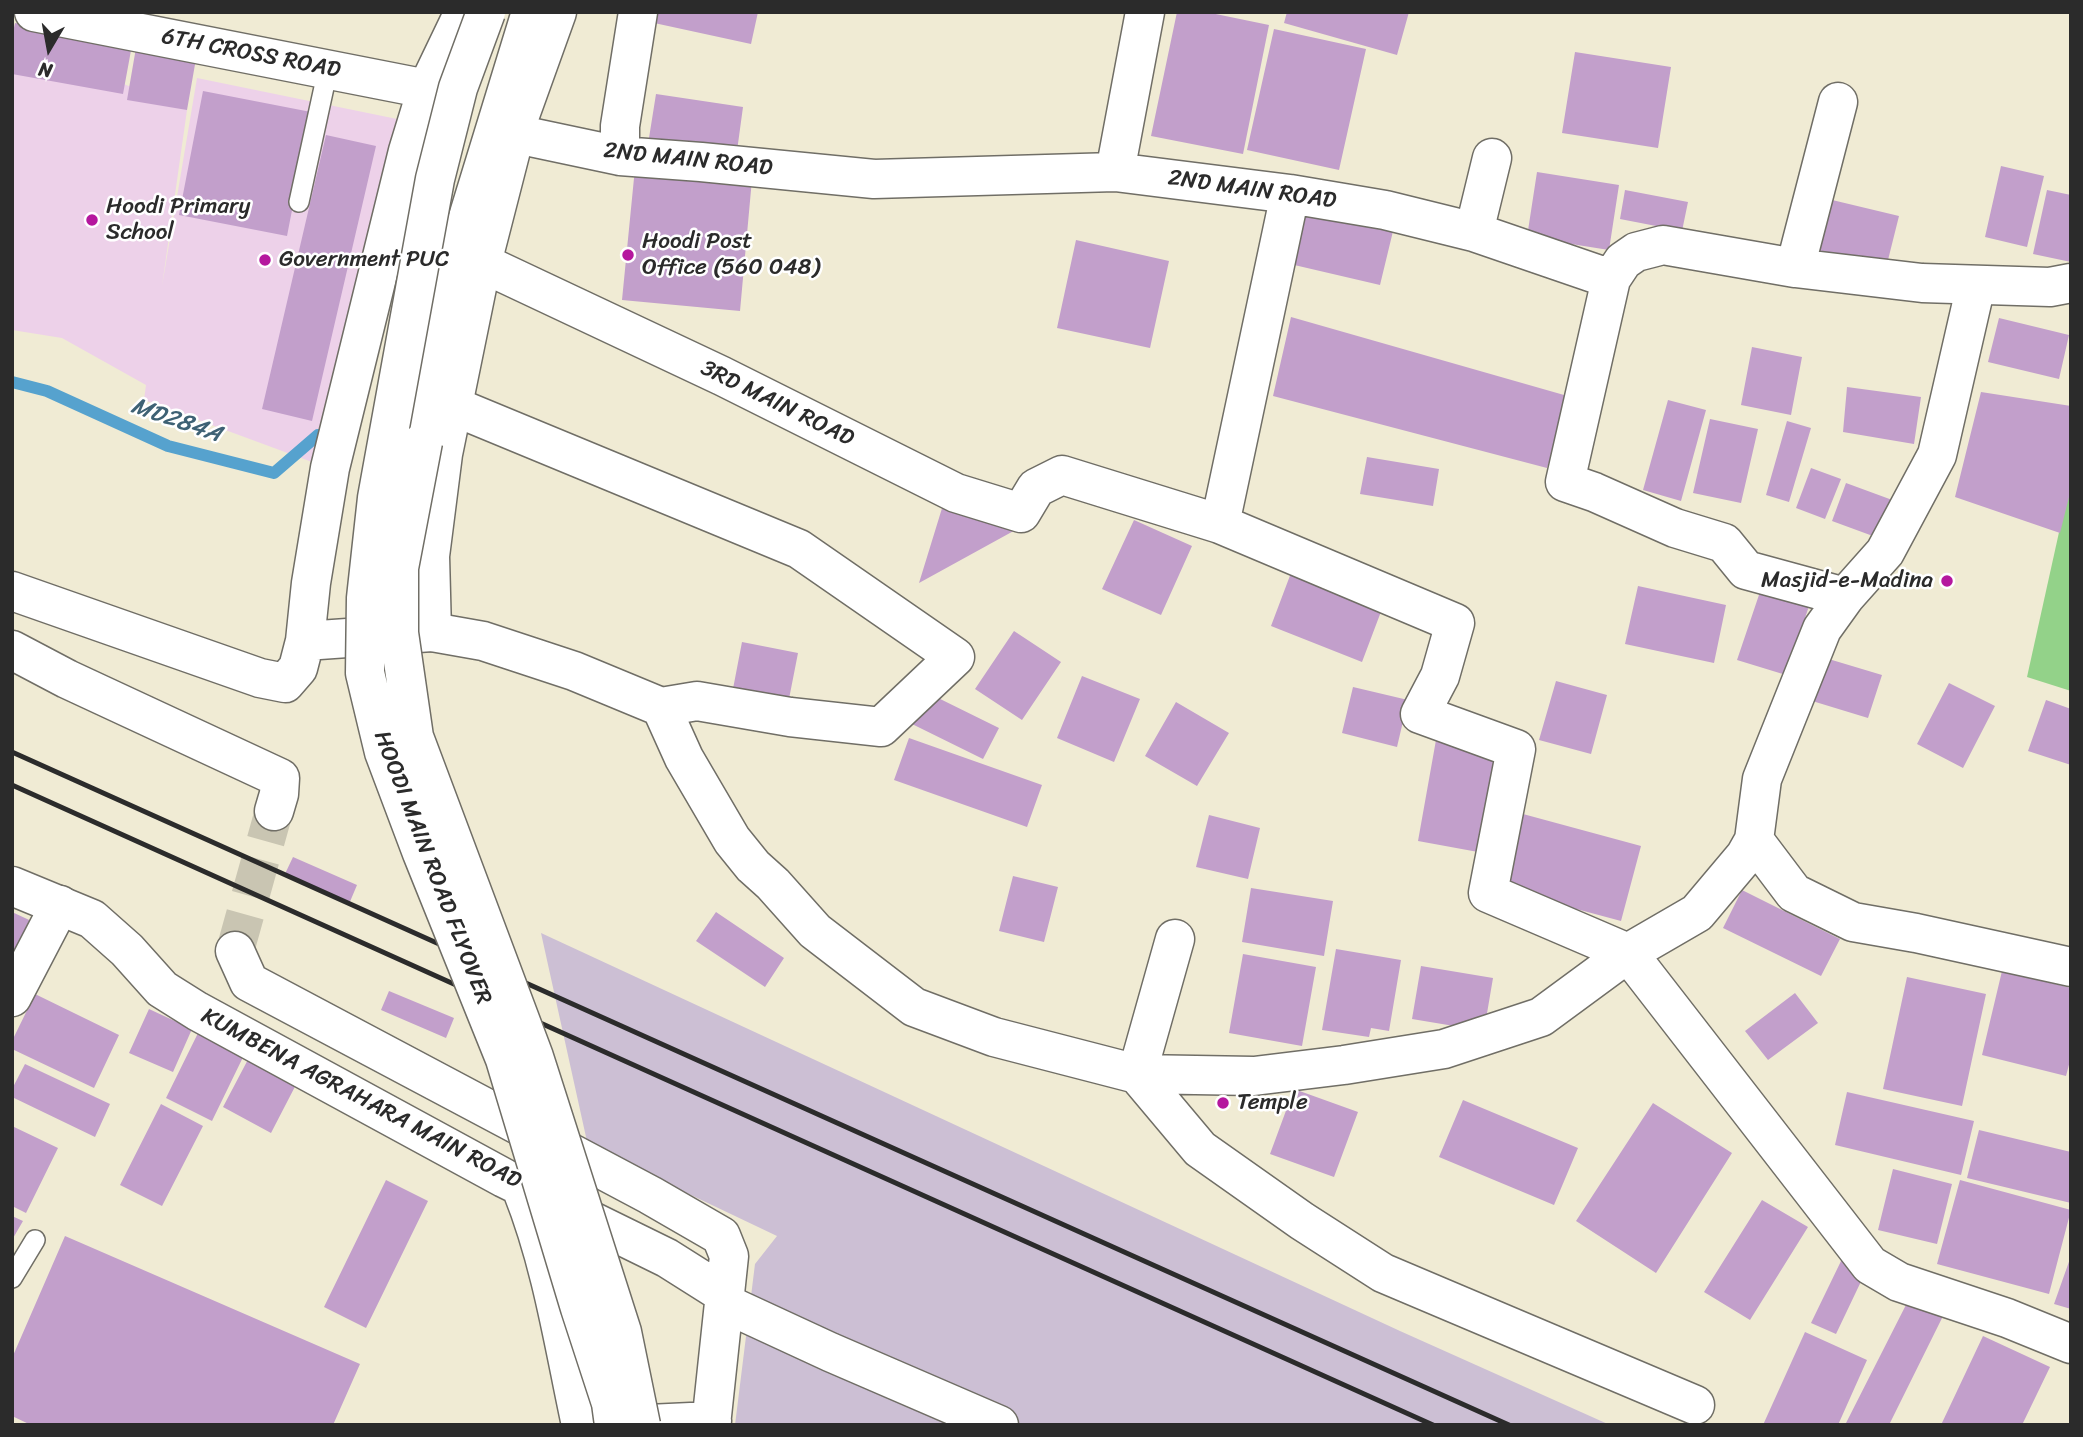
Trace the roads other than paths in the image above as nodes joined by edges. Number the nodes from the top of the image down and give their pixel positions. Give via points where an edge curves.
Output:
1 (34, 12) edge
2 (464, 12) edge
3 (486, 12) edge
4 (531, 12) edge
5 (557, 12) edge
6 (638, 12) edge
7 (1145, 12) edge
8 (328, 69) junction
9 (427, 89) junction
10 (1838, 102) dead end
11 (516, 134) junction
12 (620, 156) junction
13 (1492, 158) dead end
14 (1115, 172) junction
15 (1290, 194) junction
16 (299, 202) dead end
17 (1474, 232) junction
18 (482, 262) junction
19 (1795, 268) junction
20 (1611, 279) junction
21 (2071, 283) edge
22 (1976, 285) junction
23 (453, 406) junction
24 (1220, 524) junction
25 (12, 591) edge
26 (1846, 597) junction
27 (432, 632) junction
28 (305, 641) junction
29 (12, 650) edge
30 (661, 707) junction
31 (274, 811) tunnel mouth
32 (1754, 840) junction
33 (12, 886) edge
34 (60, 905) junction
35 (1175, 939) dead end
36 (235, 951) tunnel mouth
37 (1628, 953) junction
38 (2071, 967) edge
39 (12, 997) edge
40 (1137, 1074) junction
41 (520, 1186) junction
42 (35, 1240) dead end
43 (12, 1278) edge
44 (724, 1299) junction
45 (2071, 1344) edge
46 (1695, 1405) dead end
47 (712, 1423) edge
48 (588, 1424) edge
49 (627, 1425) edge
50 (641, 1425) edge
51 (999, 1425) edge

1 - 8 street, 6TH CROSS ROAD
2 - 9 street
3 - 48 street, HOODI MAIN ROAD FLYOVER, bridge via 458,88 435,179 377,498 366,598 365,673 384,752 505,1059 611,1404
4 - 50 street, HOODI MAIN ROAD FLYOVER, bridge via 466,224 400,568 399,633 414,737 534,1057 622,1332
5 - 11 street
6 - 12 street via 620,126
7 - 14 street
8 - 9 street, 6TH CROSS ROAD
8 - 16 lane
9 - 28 street via 330,468
10 - 19 street
11 - 12 street, 2ND MAIN ROAD
11 - 18 street
12 - 14 street, 2ND MAIN ROAD via 874,179
13 - 17 street
14 - 15 street, 2ND MAIN ROAD
15 - 17 street, 2ND MAIN ROAD via 1385,210
15 - 24 street
17 - 20 street, 2ND MAIN ROAD
18 - 23 street
18 - 24 street, 3RD MAIN ROAD via 956,493 1021,513 1036,488 1062,475
19 - 20 street via 1663,245 1636,252
19 - 22 street
20 - 26 street via 1565,482 1675,528 1724,543 1746,570
21 - 22 street
22 - 26 street via 1937,455 1885,552
23 - 27 street via 430,556
23 - 30 street via 799,549 955,657 881,727 697,701
24 - 37 street via 1455,624 1440,676 1420,714 1516,749 1488,893
25 - 28 street via 285,683 298,668
26 - 32 street via 1822,629 1762,779
27 - 28 street
27 - 30 street via 483,641 574,671
29 - 31 street via 280,778
30 - 40 street via 684,758 733,840 815,931 914,1007 994,1037
32 - 37 street via 1697,913
32 - 38 street via 1794,893 1853,922
33 - 34 street, KUMBENA AGRAHARA MAIN ROAD
34 - 39 street
34 - 41 street, KUMBENA AGRAHARA MAIN ROAD via 92,919 162,989 197,1011
35 - 40 street
36 - 44 street via 248,982 721,1236 729,1256
37 - 40 street via 1541,1017 1444,1049 1254,1076
37 - 45 street via 1870,1265 1899,1282
40 - 46 street via 1200,1149 1383,1273
41 - 44 street, KUMBENA AGRAHARA MAIN ROAD via 667,1258
41 - 48 street via 534,1219
42 - 43 lane
44 - 47 street
44 - 51 street, KUMBENA AGRAHARA MAIN ROAD via 842,1357
47 - 49 street

